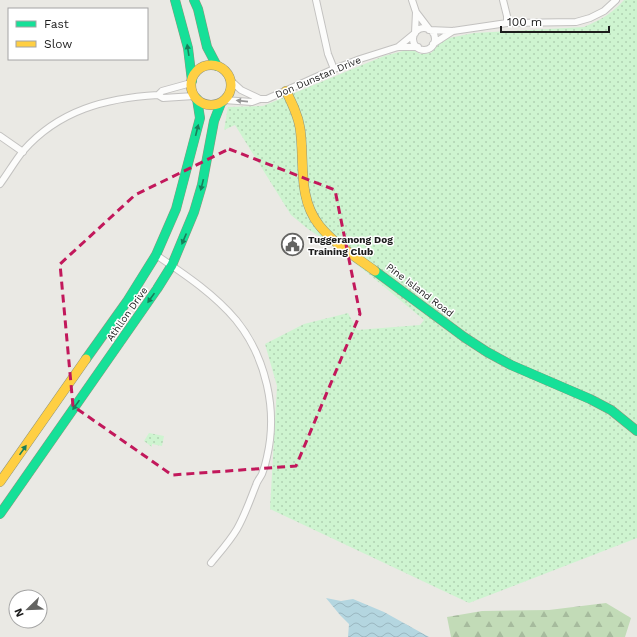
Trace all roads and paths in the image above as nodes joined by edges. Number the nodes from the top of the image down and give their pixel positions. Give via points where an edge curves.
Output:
1 (175, 0) edge
2 (194, 0) edge
3 (316, 0) edge
4 (412, 0) edge
5 (503, 0) edge
6 (616, 0) edge
7 (416, 12) junction
8 (507, 24) junction
9 (429, 29) junction
10 (453, 32) junction
11 (415, 33) junction
12 (433, 44) junction
13 (398, 47) junction
14 (418, 47) junction
15 (217, 66) junction
16 (334, 68) junction
17 (230, 80) junction
18 (192, 82) junction
19 (286, 91) junction
20 (158, 95) junction
21 (195, 98) junction
22 (260, 99) junction
23 (223, 101) junction
24 (0, 136) edge
25 (22, 152) junction
26 (0, 184) edge
27 (156, 255) junction
28 (172, 265) junction
29 (637, 431) edge
30 (0, 482) edge
31 (0, 514) edge
32 (211, 563) dead end

18 -> 1 main road via 188,48
2 - 15 main road via 207,47
3 - 16 street via 328,54
4 - 7 street
5 - 8 street
6 - 8 street via 604,11 576,22
7 - 9 street
7 - 11 street
8 - 10 street
9 - 10 street
9 - 11 street via 423,28
9 - 12 street via 435,37
10 - 12 street
11 - 13 street, Don Dunstan Drive
11 - 14 street via 414,42
12 - 14 street via 426,49
13 - 14 street, Don Dunstan Drive
13 - 16 street, Don Dunstan Drive
15 - 17 main road
15 - 18 main road via 202,67
16 - 19 street, Don Dunstan Drive
17 - 22 street via 241,90
17 - 23 main road via 230,90
18 - 20 street via 162,91
18 - 21 main road
19 - 22 street, Don Dunstan Drive via 267,99
19 - 29 main road, Pine Island Road via 300,128 302,179 306,202 313,217 328,236 487,352 611,410
20 - 21 street via 163,98
20 - 25 street via 119,98 77,111 46,130
21 - 23 main road via 208,105
27 -> 21 main road, Athllon Drive via 176,209 187,171 200,118
22 -> 23 street, Don Dunstan Drive via 252,102
23 -> 28 main road, Athllon Drive via 214,121 202,185 194,212
24 - 25 street
25 - 26 street
27 - 28 street
30 -> 27 main road, Athllon Drive via 128,300
28 -> 31 main road, Athllon Drive via 158,289
28 - 32 street via 220,303 239,324 260,362 270,406 271,432 262,474 237,529

